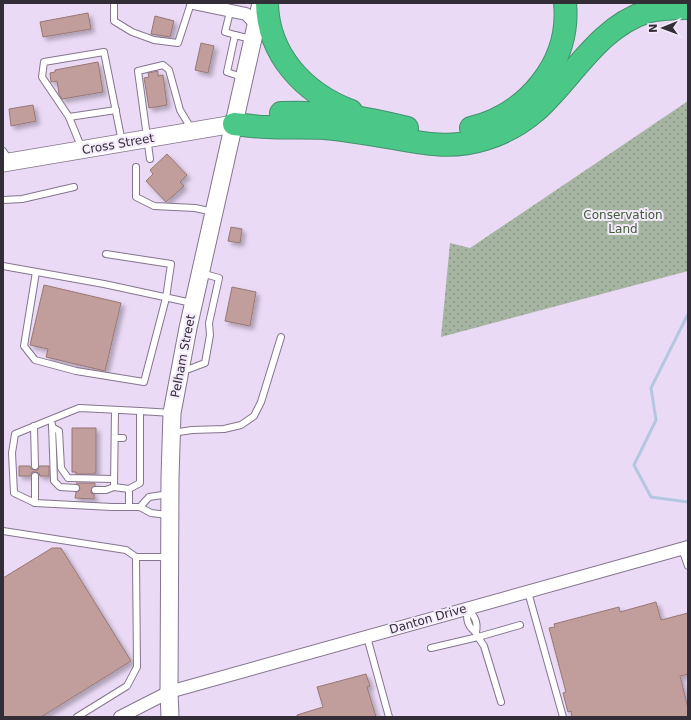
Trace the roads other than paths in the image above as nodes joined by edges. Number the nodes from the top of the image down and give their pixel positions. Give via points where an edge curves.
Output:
1 (114, 3) edge
2 (192, 3) edge
3 (261, 3) edge
4 (268, 3) edge
5 (565, 3) edge
6 (688, 8) edge
7 (230, 12) junction
8 (254, 31) junction
9 (235, 35) junction
10 (244, 77) junction
11 (116, 110) junction
12 (69, 117) junction
13 (373, 119) junction
14 (234, 124) junction
15 (193, 131) junction
16 (148, 139) junction
17 (122, 143) junction
18 (82, 150) junction
19 (6, 159) edge
20 (150, 159) dead end
21 (136, 167) dead end
22 (74, 187) dead end
23 (3, 200) edge
24 (214, 212) junction
25 (106, 254) dead end
26 (3, 266) edge
27 (36, 272) junction
28 (200, 273) junction
29 (166, 298) junction
30 (193, 304) junction
31 (281, 337) dead end
32 (180, 368) junction
33 (115, 410) junction
34 (140, 411) junction
35 (172, 413) junction
36 (52, 418) junction
37 (34, 426) junction
38 (52, 427) junction
39 (133, 427) dead end
40 (140, 427) junction
41 (115, 428) junction
42 (123, 428) dead end
43 (171, 433) junction
44 (115, 438) junction
45 (123, 438) dead end
46 (133, 438) dead end
47 (140, 438) junction
48 (115, 448) junction
49 (122, 448) dead end
50 (114, 460) junction
51 (122, 460) dead end
52 (35, 466) dead end
53 (115, 470) junction
54 (122, 470) dead end
55 (133, 470) dead end
56 (140, 470) junction
57 (35, 476) dead end
58 (114, 479) junction
59 (114, 487) junction
60 (76, 488) dead end
61 (129, 488) junction
62 (94, 490) dead end
63 (170, 493) junction
64 (35, 503) junction
65 (129, 507) junction
66 (140, 507) junction
67 (170, 516) junction
68 (3, 531) edge
69 (685, 548) edge
70 (136, 556) junction
71 (169, 557) junction
72 (688, 566) edge
73 (528, 592) junction
74 (467, 609) junction
75 (520, 625) dead end
76 (477, 635) junction
77 (367, 636) junction
78 (430, 648) dead end
79 (169, 692) junction
80 (501, 702) dead end
81 (77, 717) edge
82 (120, 717) edge
83 (170, 717) edge
84 (389, 717) edge
85 (563, 717) edge

1 - 2 lane via 114,21 132,32 154,40 178,43
2 - 7 street
3 - 8 street, Pelham Street
4 - 13 highway via 269,22 275,43 296,74 332,103
5 - 13 highway via 564,34 553,66 531,94 503,116 477,126 449,132 421,130
6 - 14 highway via 656,10 638,15 611,31 538,109 514,127 484,140 439,145 324,128
7 - 8 street via 246,14
7 - 9 lane via 225,32
8 - 9 lane
8 - 10 street, Pelham Street
9 - 10 lane via 227,72
10 - 14 street, Pelham Street
11 - 12 lane
11 - 12 lane via 104,52 44,62 42,77
11 - 17 lane
12 - 18 lane
13 - 14 highway via 328,113 274,113
14 - 15 street, Cross Street
14 - 24 street, Pelham Street
15 - 16 street, Cross Street
15 - 16 lane via 180,110 169,70 163,65 138,71
16 - 17 street, Cross Street
16 - 20 lane
17 - 18 street, Cross Street
18 - 19 street, Cross Street
21 - 24 lane via 136,197 154,206 195,208
22 - 23 lane via 22,199
24 - 28 street, Pelham Street
25 - 29 lane via 171,264
26 - 27 lane
27 - 29 lane
27 - 29 lane via 24,346 34,360 76,371 144,382
28 - 30 street, Pelham Street
28 - 32 lane via 219,278 209,323 210,335 205,363 189,369
29 - 30 lane
30 - 32 street, Pelham Street
31 - 43 lane via 261,402 254,416 241,425 224,429
32 - 35 street, Pelham Street
33 - 34 lane
33 - 36 lane via 79,408
33 - 41 lane
34 - 35 lane
34 - 40 lane
35 - 43 street, Pelham Street
36 - 37 lane
36 - 38 lane
37 - 52 lane
37 - 64 lane via 15,434 12,454 14,493
38 - 58 lane via 59,431 61,468 68,478
38 - 60 lane via 54,481 60,487
39 - 40 lane
40 - 47 lane
41 - 42 lane
41 - 44 lane
43 - 63 street, Pelham Street
44 - 45 lane
44 - 48 lane
46 - 47 lane
47 - 56 lane via 137,448
48 - 49 lane
48 - 50 lane
50 - 51 lane
50 - 53 lane
53 - 54 lane
53 - 58 lane
55 - 56 lane
56 - 61 lane via 140,483
57 - 64 lane
58 - 59 lane
59 - 61 lane
59 - 62 lane
61 - 65 lane
63 - 66 lane via 149,496
63 - 67 street, Pelham Street
64 - 65 lane
65 - 66 lane
66 - 67 lane via 151,513
67 - 71 street, Pelham Street
68 - 70 lane via 126,550
69 - 72 lane
69 - 73 street, Danton Drive
70 - 71 lane
70 - 81 lane via 137,667 127,686
71 - 79 street, Pelham Street
73 - 74 street, Danton Drive
73 - 85 lane
74 - 76 lane via 475,616
74 - 77 street, Danton Drive
75 - 76 lane
76 - 78 lane
76 - 80 lane via 484,646
77 - 79 street, Danton Drive
77 - 84 lane
79 - 82 street, Danton Drive
79 - 83 street, Pelham Street

